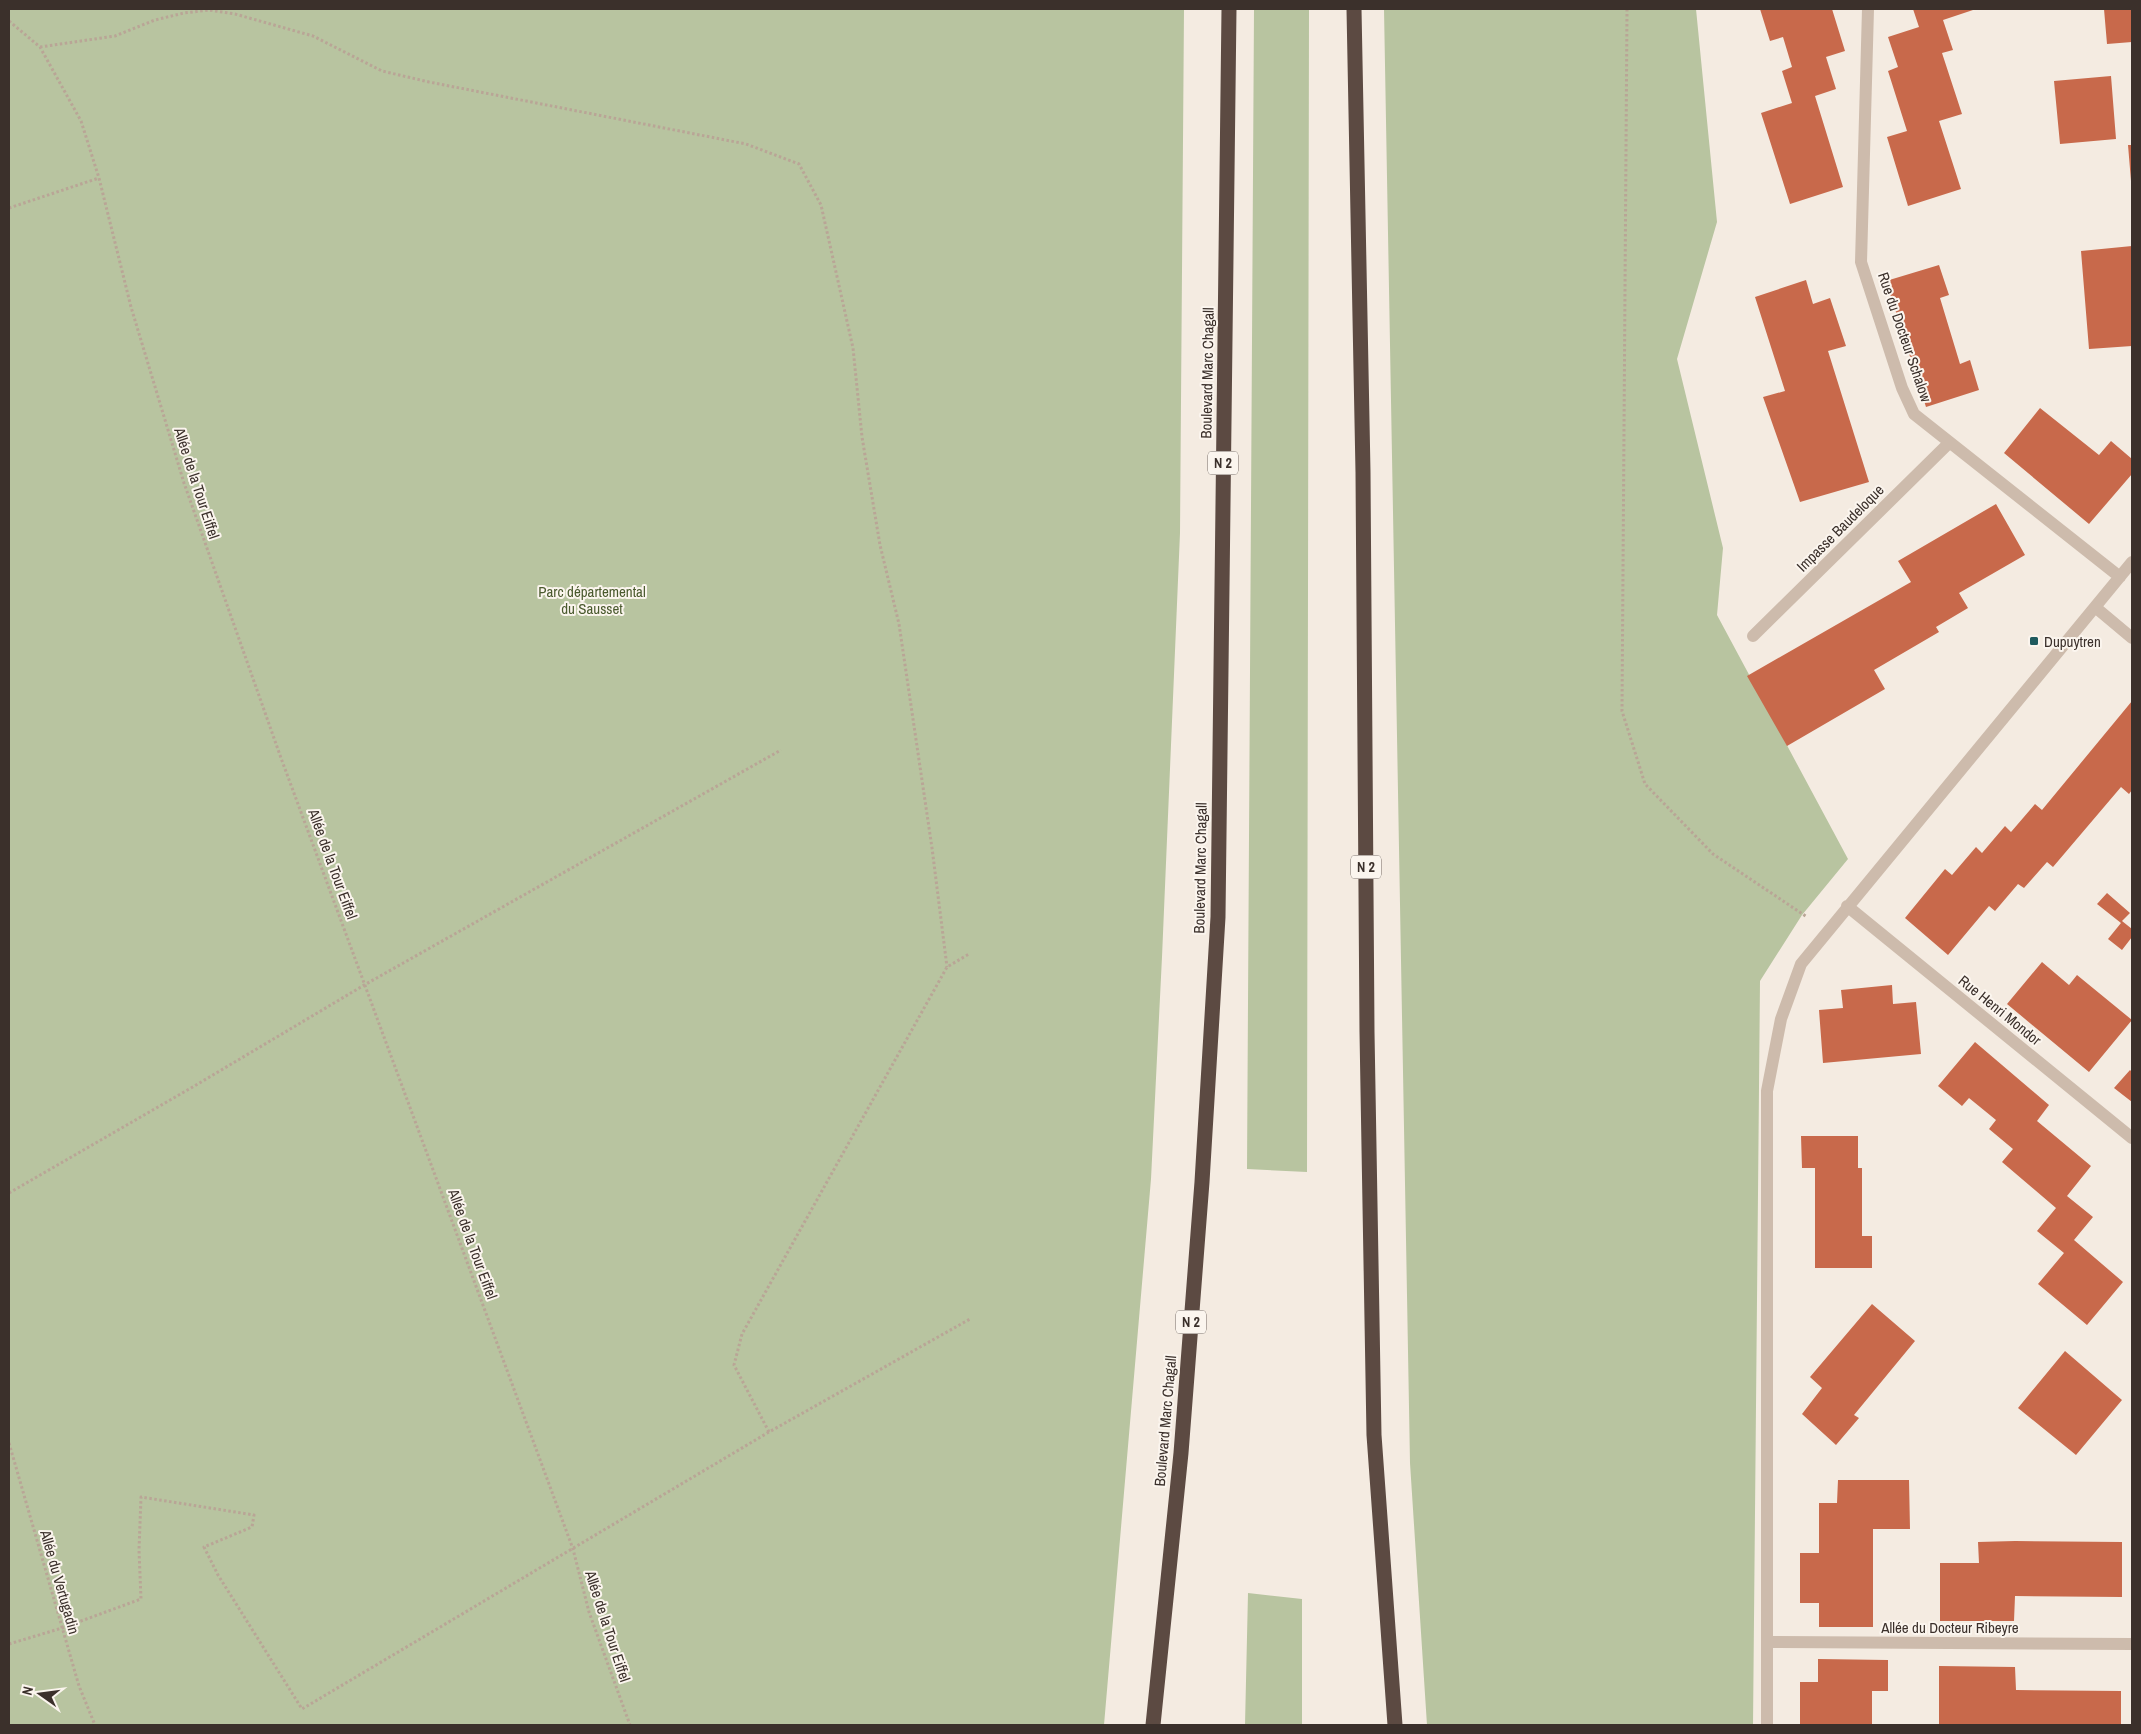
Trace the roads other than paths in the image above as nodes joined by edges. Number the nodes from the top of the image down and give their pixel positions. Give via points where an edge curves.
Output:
1 (1229, 9) edge
2 (1354, 9) edge
3 (1868, 9) edge
4 (1949, 443) junction
5 (2132, 562) edge
6 (2120, 577) junction
7 (2095, 607) junction
8 (1753, 636) dead end
9 (2132, 638) edge
10 (1847, 906) junction
11 (2132, 1138) edge
12 (1767, 1642) junction
13 (2132, 1644) edge
14 (1153, 1725) edge
15 (1395, 1725) edge
16 (1767, 1725) edge

1 - 14 highway, Boulevard Marc Chagall / N 2 via 1218,917 1183,1424
2 - 15 highway, N 2 via 1363,462 1374,1435
3 - 4 street, Rue du Docteur Schalow via 1862,262 1902,388 1914,414
4 - 6 street, Rue du Docteur Schalow
4 - 8 street, Impasse Baudeloque
5 - 6 street
6 - 7 street
7 - 9 street
7 - 10 street
10 - 11 street, Rue Henri Mondor
10 - 12 street via 1801,964 1781,1019 1767,1091
12 - 13 street, Allée du Docteur Ribeyre
12 - 16 street

